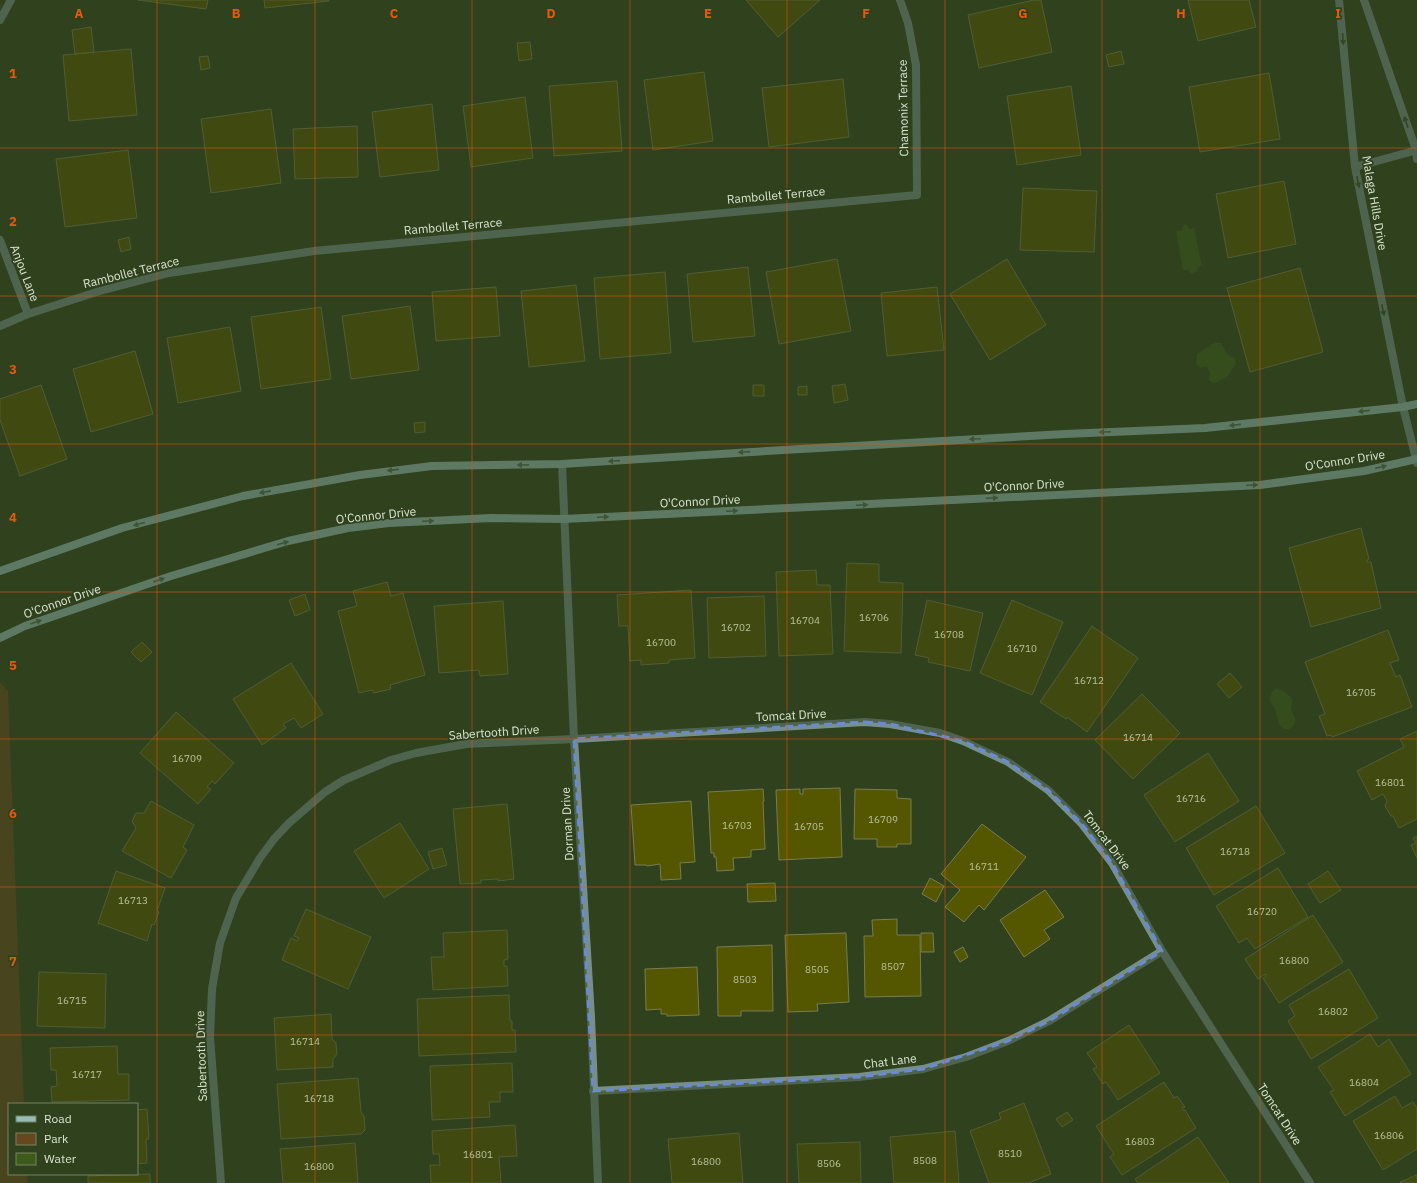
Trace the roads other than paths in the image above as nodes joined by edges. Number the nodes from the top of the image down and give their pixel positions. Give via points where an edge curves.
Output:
1 (11, 0) edge
2 (900, 0) edge
3 (1339, 0) edge
4 (1364, 0) edge
5 (0, 20) edge
6 (1416, 150) edge
7 (1417, 159) edge
8 (1355, 167) junction
9 (917, 194) joint
10 (0, 240) edge
11 (28, 314) junction
12 (0, 326) edge
13 (1417, 404) edge
14 (1403, 407) junction
15 (1417, 460) edge
16 (562, 464) junction
17 (564, 519) junction
18 (0, 572) edge
19 (0, 638) edge
20 (574, 739) junction
21 (1162, 951) junction
22 (593, 1092) junction
23 (221, 1183) edge
24 (598, 1183) edge
25 (1310, 1183) edge

1 - 5 street
2 - 9 street, Chamonix Terrace via 908,23 916,65
3 -> 8 street, Malaga Hills Drive
6 -> 4 street
6 - 7 street
6 - 8 street
8 -> 14 street, Malaga Hills Drive
9 - 11 street, Rambollet Terrace via 314,251 169,273 100,290
10 - 11 street, Anjou Lane
11 - 12 street, Rambollet Terrace
13 - 14 main road
14 - 15 street, Malaga Hills Drive
14 -> 16 main road via 1205,428
17 -> 15 main road, O'Connor Drive via 1260,485 1364,471
16 - 17 street, Dorman Drive
16 -> 18 main road via 432,466 360,475 243,496 122,528
19 -> 17 main road, O'Connor Drive via 25,626 171,576 288,541 348,528 389,523 491,518
17 - 20 street, Dorman Drive
20 - 21 street, Tomcat Drive via 865,722 940,733 963,741 1008,762 1048,790 1082,824 1112,863
20 - 22 street, Dorman Drive
20 - 23 street, Sabertooth Drive via 466,744 416,752 391,760 344,780 325,792 289,823 274,840 236,898 220,943 212,989 210,1037
21 - 22 street, Chat Lane via 1049,1021 1008,1041 923,1069 859,1077
21 - 25 street, Tomcat Drive
22 - 24 street, Dorman Drive

